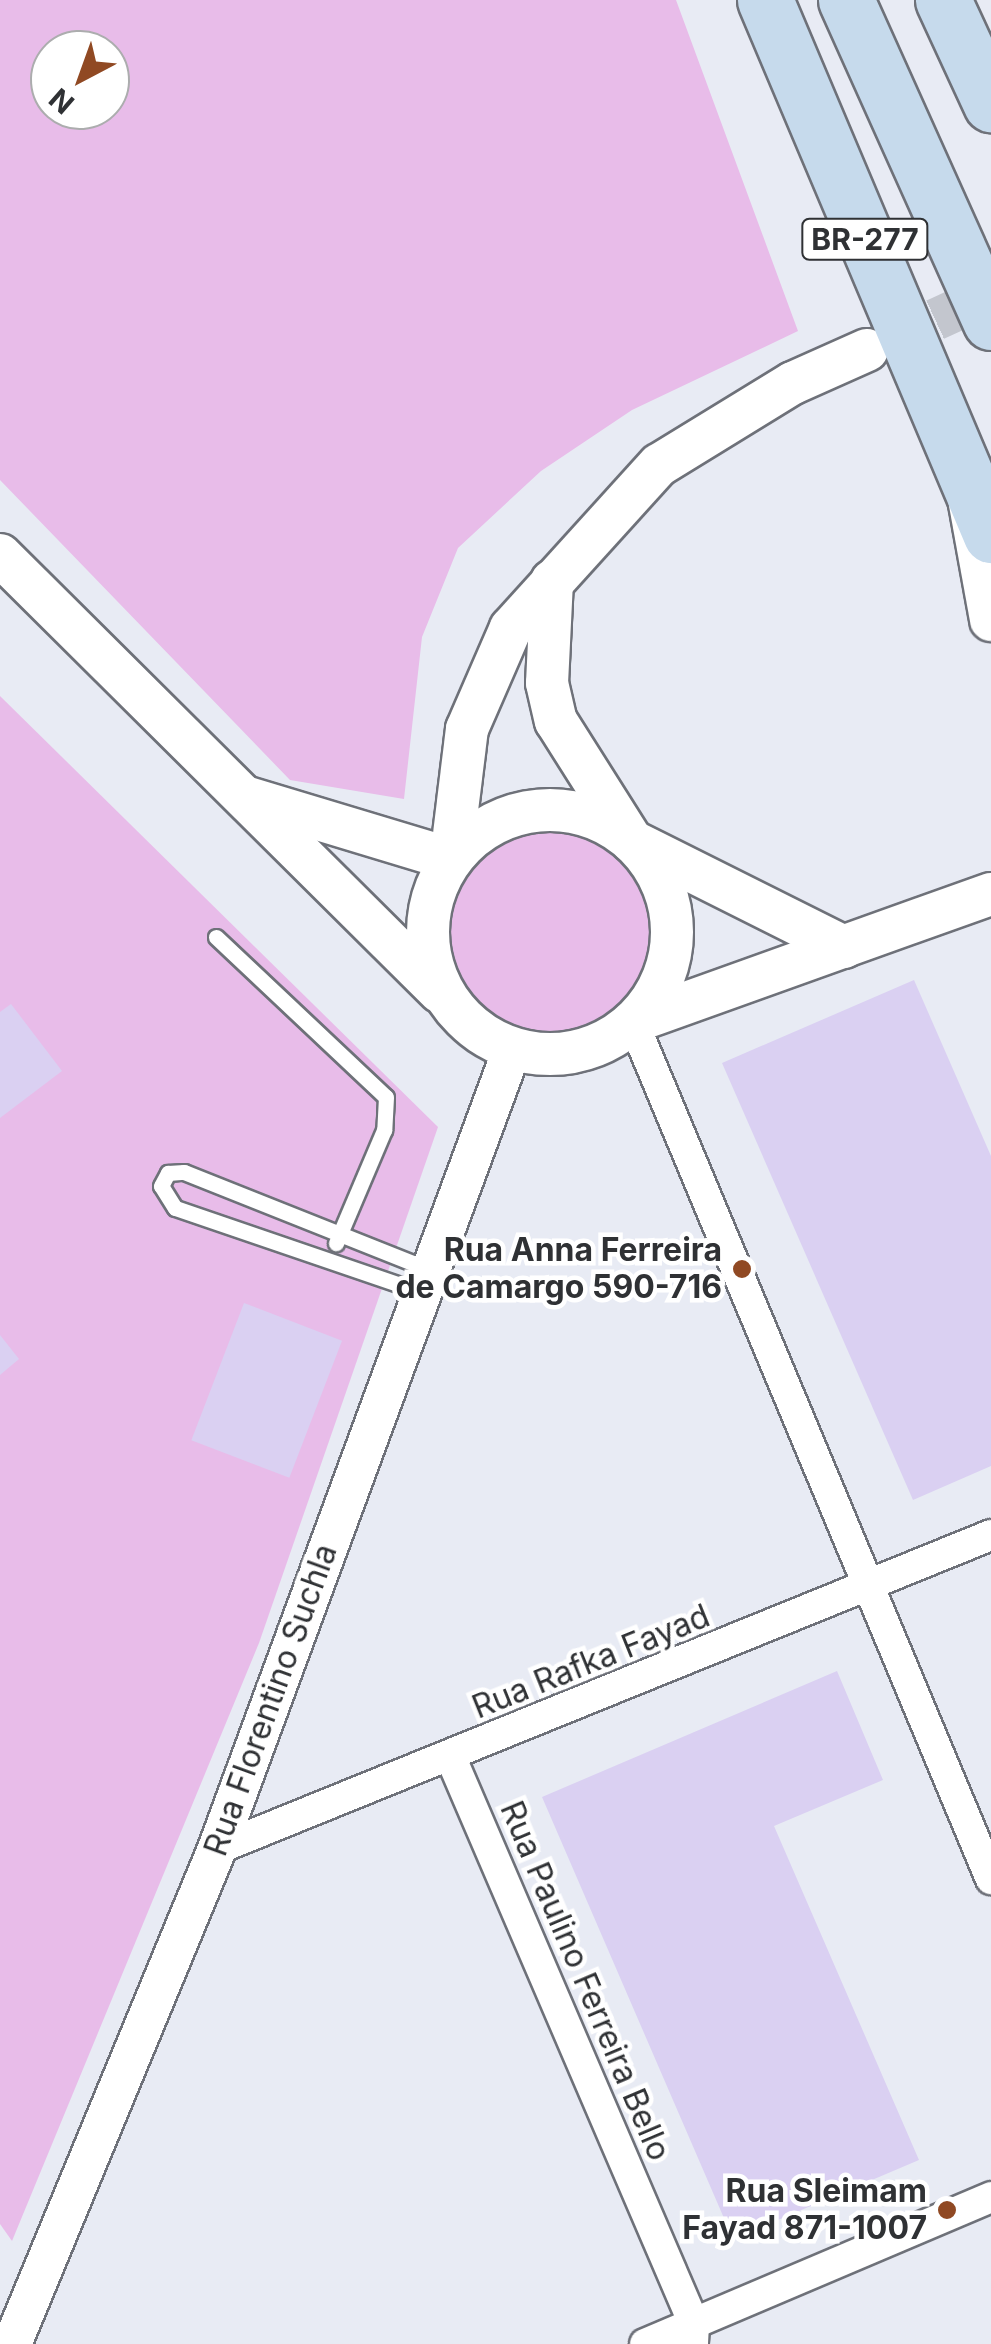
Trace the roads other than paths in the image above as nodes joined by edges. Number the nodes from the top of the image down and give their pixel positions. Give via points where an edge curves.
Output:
1 (765, 0) edge
2 (846, 0) edge
3 (943, 0) edge
4 (991, 104) edge
5 (991, 322) edge
6 (867, 350) tunnel mouth
7 (966, 479) junction
8 (991, 536) edge
9 (0, 555) edge
10 (552, 582) junction
11 (991, 620) edge
12 (240, 796) junction
13 (632, 841) junction
14 (451, 859) junction
15 (991, 894) edge
16 (216, 937) dead end
17 (844, 946) junction
18 (451, 1003) junction
19 (633, 1022) junction
20 (512, 1050) junction
21 (339, 1233) junction
22 (331, 1256) junction
23 (426, 1281) junction
24 (991, 1535) edge
25 (866, 1586) junction
26 (451, 1758) junction
27 (217, 1850) junction
28 (991, 1879) edge
29 (991, 2197) edge
30 (8, 2334) edge
31 (694, 2334) edge
32 (645, 2344) edge

1 - 7 highway, BR-277
2 - 5 highway, BR-277
3 - 4 highway
6 - 10 main road via 792,383 658,465
7 - 8 highway, BR-277
7 - 11 main road
9 - 12 main road
10 - 13 main road via 547,682 556,721
10 - 14 main road via 511,628 477,699 458,772
12 - 14 main road
12 - 18 main road
13 - 14 main road via 588,815 537,810 489,825
13 - 17 main road
13 - 19 main road via 662,882 673,932 662,982
14 - 18 main road via 427,931
15 - 17 main road
16 - 21 lane via 386,1097 384,1130
17 - 19 main road
18 - 20 main road
19 - 20 main road via 588,1048
19 - 25 street
20 - 23 street, Rua Florentino Suchla
21 - 22 lane
21 - 22 lane via 184,1172 168,1172 161,1186 175,1208
21 - 23 lane
22 - 23 lane
23 - 27 street, Rua Florentino Suchla
24 - 25 street, Rua Rafka Fayad
25 - 26 street, Rua Rafka Fayad
25 - 28 street
26 - 27 street, Rua Rafka Fayad
26 - 31 street, Rua Paulino Ferreira Bello
27 - 30 street, Rua Florentino Suchla
29 - 31 street
31 - 32 street

